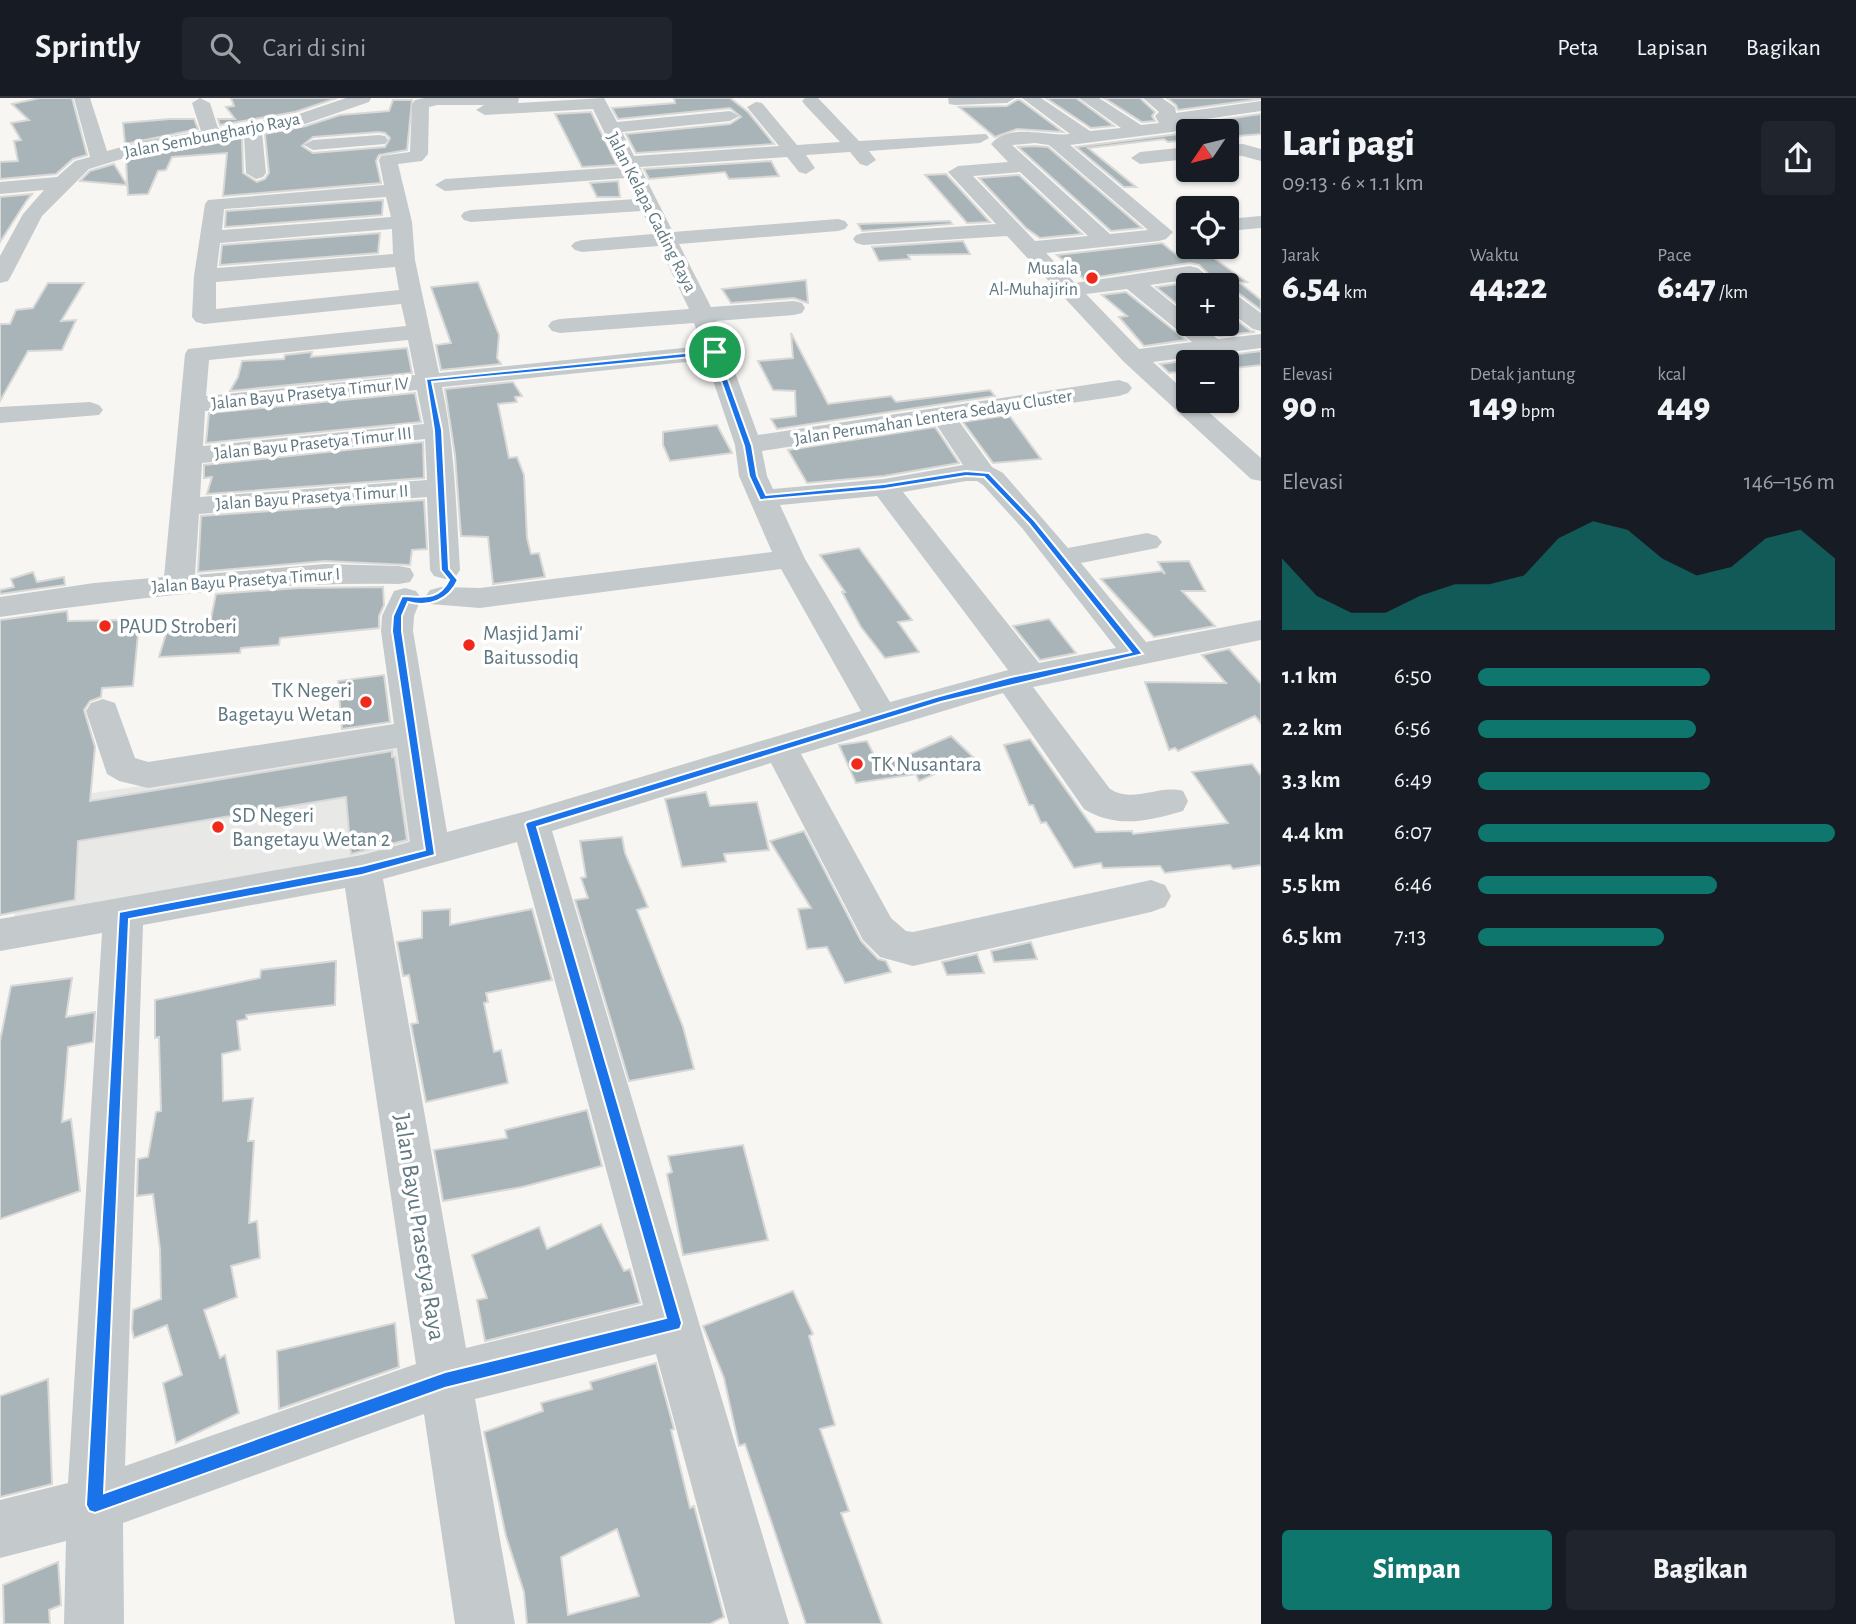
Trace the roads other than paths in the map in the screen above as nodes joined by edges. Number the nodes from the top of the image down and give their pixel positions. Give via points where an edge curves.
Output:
1 (82, 98) edge
2 (363, 98) edge
3 (1007, 98) edge
4 (1030, 98) edge
5 (1087, 98) edge
6 (1151, 98) edge
7 (455, 100) junction
8 (512, 100) dead end
9 (955, 100) dead end
10 (811, 101) dead end
11 (201, 103) dead end
12 (690, 103) dead end
13 (1261, 106) edge
14 (727, 107) edge
15 (756, 107) dead end
16 (601, 116) edge
17 (1166, 120) junction
18 (309, 121) junction
19 (351, 121) dead end
20 (253, 129) junction
21 (1138, 131) junction
22 (211, 135) junction
23 (980, 138) dead end
24 (1086, 138) junction
25 (956, 140) junction
26 (702, 141) junction
27 (1055, 141) junction
28 (313, 145) junction
29 (898, 145) junction
30 (855, 148) junction
31 (1239, 150) edge
32 (794, 151) junction
33 (762, 154) junction
34 (1176, 154) edge
35 (1260, 156) edge
36 (715, 157) junction
37 (1140, 158) dead end
38 (100, 159) junction
39 (914, 159) dead end
40 (388, 160) junction
41 (628, 161) junction
42 (981, 164) dead end
43 (316, 165) dead end
44 (1024, 166) junction
45 (873, 167) dead end
46 (808, 171) dead end
47 (256, 173) dead end
48 (62, 182) junction
49 (445, 185) dead end
50 (0, 188) edge
51 (395, 190) junction
52 (650, 204) junction
53 (471, 216) dead end
54 (401, 222) junction
55 (1261, 222) edge
56 (1239, 224) edge
57 (838, 225) dead end
58 (1012, 229) junction
59 (211, 237) junction
60 (863, 239) dead end
61 (667, 240) junction
62 (1105, 240) junction
63 (582, 246) dead end
64 (1031, 248) junction
65 (404, 260) junction
66 (0, 276) edge
67 (205, 276) junction
68 (1176, 278) edge
69 (1131, 281) junction
70 (1070, 290) junction
71 (411, 296) junction
72 (581, 304) dead end
73 (698, 305) junction
74 (794, 308) dead end
75 (1239, 308) edge
76 (1261, 324) edge
77 (561, 326) dead end
78 (419, 332) junction
79 (1261, 341) edge
80 (1214, 348) junction
81 (715, 352) junction
82 (1133, 357) junction
83 (428, 380) junction
84 (1119, 388) dead end
85 (192, 405) junction
86 (90, 410) dead end
87 (0, 415) edge
88 (948, 425) dead end
89 (438, 430) junction
90 (748, 446) junction
91 (188, 456) junction
92 (982, 473) junction
93 (1261, 473) edge
94 (442, 487) junction
95 (884, 487) junction
96 (763, 498) junction
97 (183, 507) junction
98 (1147, 542) dead end
99 (1061, 558) junction
100 (790, 559) junction
101 (443, 583) junction
102 (178, 585) junction
103 (402, 587) junction
104 (0, 607) edge
105 (1261, 630) edge
106 (1138, 654) junction
107 (1021, 678) junction
108 (103, 710) dead end
109 (881, 715) junction
110 (411, 734) junction
111 (780, 747) junction
112 (1170, 801) dead end
113 (531, 824) junction
114 (431, 852) junction
115 (362, 870) junction
116 (1151, 896) dead end
117 (123, 915) junction
118 (0, 935) edge
119 (675, 1323) junction
120 (445, 1380) junction
121 (95, 1505) junction
122 (0, 1529) edge
123 (94, 1624) edge
124 (485, 1624) edge
125 (759, 1624) edge

1 - 38 street
2 - 18 street, Jalan Sembungharjo Raya
3 - 9 street
4 - 24 street
5 - 21 street
6 - 17 street via 1169,111
7 - 8 street
7 - 16 street via 454,109 463,111
7 - 40 street via 421,104 419,154
10 - 30 street
11 - 22 street
12 - 14 street
13 - 17 street
14 - 16 street
15 - 32 street
16 - 41 street, Jalan Kelapa Gading Raya
17 - 21 street via 1172,127
18 - 19 street
18 - 20 street, Jalan Sembungharjo Raya
18 - 28 street
20 - 22 street, Jalan Sembungharjo Raya
20 - 47 street
21 - 24 street
22 - 38 street, Jalan Sembungharjo Raya via 151,144
23 - 25 street
24 - 27 street
25 - 29 street
25 - 42 street
26 - 33 street via 744,137
26 - 36 street
26 - 41 street
27 - 44 street via 1001,142
27 - 62 street via 1163,232
28 - 40 street via 383,132
28 - 43 street
29 - 30 street
29 - 39 street
30 - 32 street
30 - 45 street
31 - 35 street
32 - 33 street
32 - 46 street
33 - 36 street
34 - 37 street
36 - 41 street
38 - 48 street, Jalan Sembungharjo Raya via 77,168
40 - 51 street
41 - 49 street
41 - 52 street, Jalan Kelapa Gading Raya
44 - 58 street via 959,171
44 - 62 street
48 - 50 street
48 - 66 street via 33,214
51 - 54 street
51 - 59 street via 214,205
52 - 53 street
52 - 61 street, Jalan Kelapa Gading Raya
54 - 59 street
54 - 65 street
55 - 56 street
57 - 61 street
58 - 60 street
58 - 64 street
59 - 67 street
61 - 63 street
61 - 73 street, Jalan Kelapa Gading Raya
62 - 64 street
64 - 70 street
65 - 67 street
65 - 71 street
67 - 71 street via 195,318
68 - 69 street
69 - 70 street
69 - 80 street
70 - 82 street
71 - 78 street
72 - 73 street
73 - 74 street
73 - 77 street
73 - 81 street, Jalan Kelapa Gading Raya
75 - 76 street
78 - 83 street
78 - 85 street via 197,354
79 - 80 street
80 - 82 street
81 - 83 street, Jalan Bayu Prasetya Timur IV
81 - 90 street, Jalan Kelapa Gading Raya
82 - 93 street
83 - 85 street, Jalan Bayu Prasetya Timur IV
83 - 89 street
84 - 90 street, Jalan Perumahan Lentera Sedayu Cluster
85 - 91 street
86 - 87 street
88 - 92 street
89 - 91 street, Jalan Bayu Prasetya Timur III
89 - 94 street
90 - 96 street, Jalan Kelapa Gading Raya via 753,476
91 - 97 street
92 - 95 street
92 - 99 street via 1011,498
94 - 97 street, Jalan Bayu Prasetya Timur II
94 - 101 street
95 - 96 street
95 - 107 street
96 - 100 street, Jalan Kelapa Gading Raya
97 - 102 street
98 - 99 street
99 - 106 street
100 - 101 street, Jalan Bayu Prasetya Timur I via 480,598
100 - 109 street, Jalan Kelapa Gading Raya
101 - 103 street, Jalan Bayu Prasetya Timur I via 424,601
102 - 103 street, Jalan Bayu Prasetya Timur I via 325,573
102 - 104 street, Jalan Bayu Prasetya Timur I
103 - 110 street via 397,631
105 - 106 street
106 - 107 street
107 - 109 street
107 - 112 street via 1097,799 1127,811
108 - 110 street via 120,765 148,775
109 - 111 street
110 - 114 street
111 - 113 street
111 - 116 street via 877,929 894,945 913,950
113 - 114 street
113 - 119 street
114 - 115 street
115 - 117 street
115 - 120 street, Jalan Bayu Prasetya Raya
117 - 118 street
117 - 121 street
119 - 120 street
119 - 125 street
120 - 121 street
120 - 124 street, Jalan Bayu Prasetya Raya
121 - 122 street
121 - 123 street

